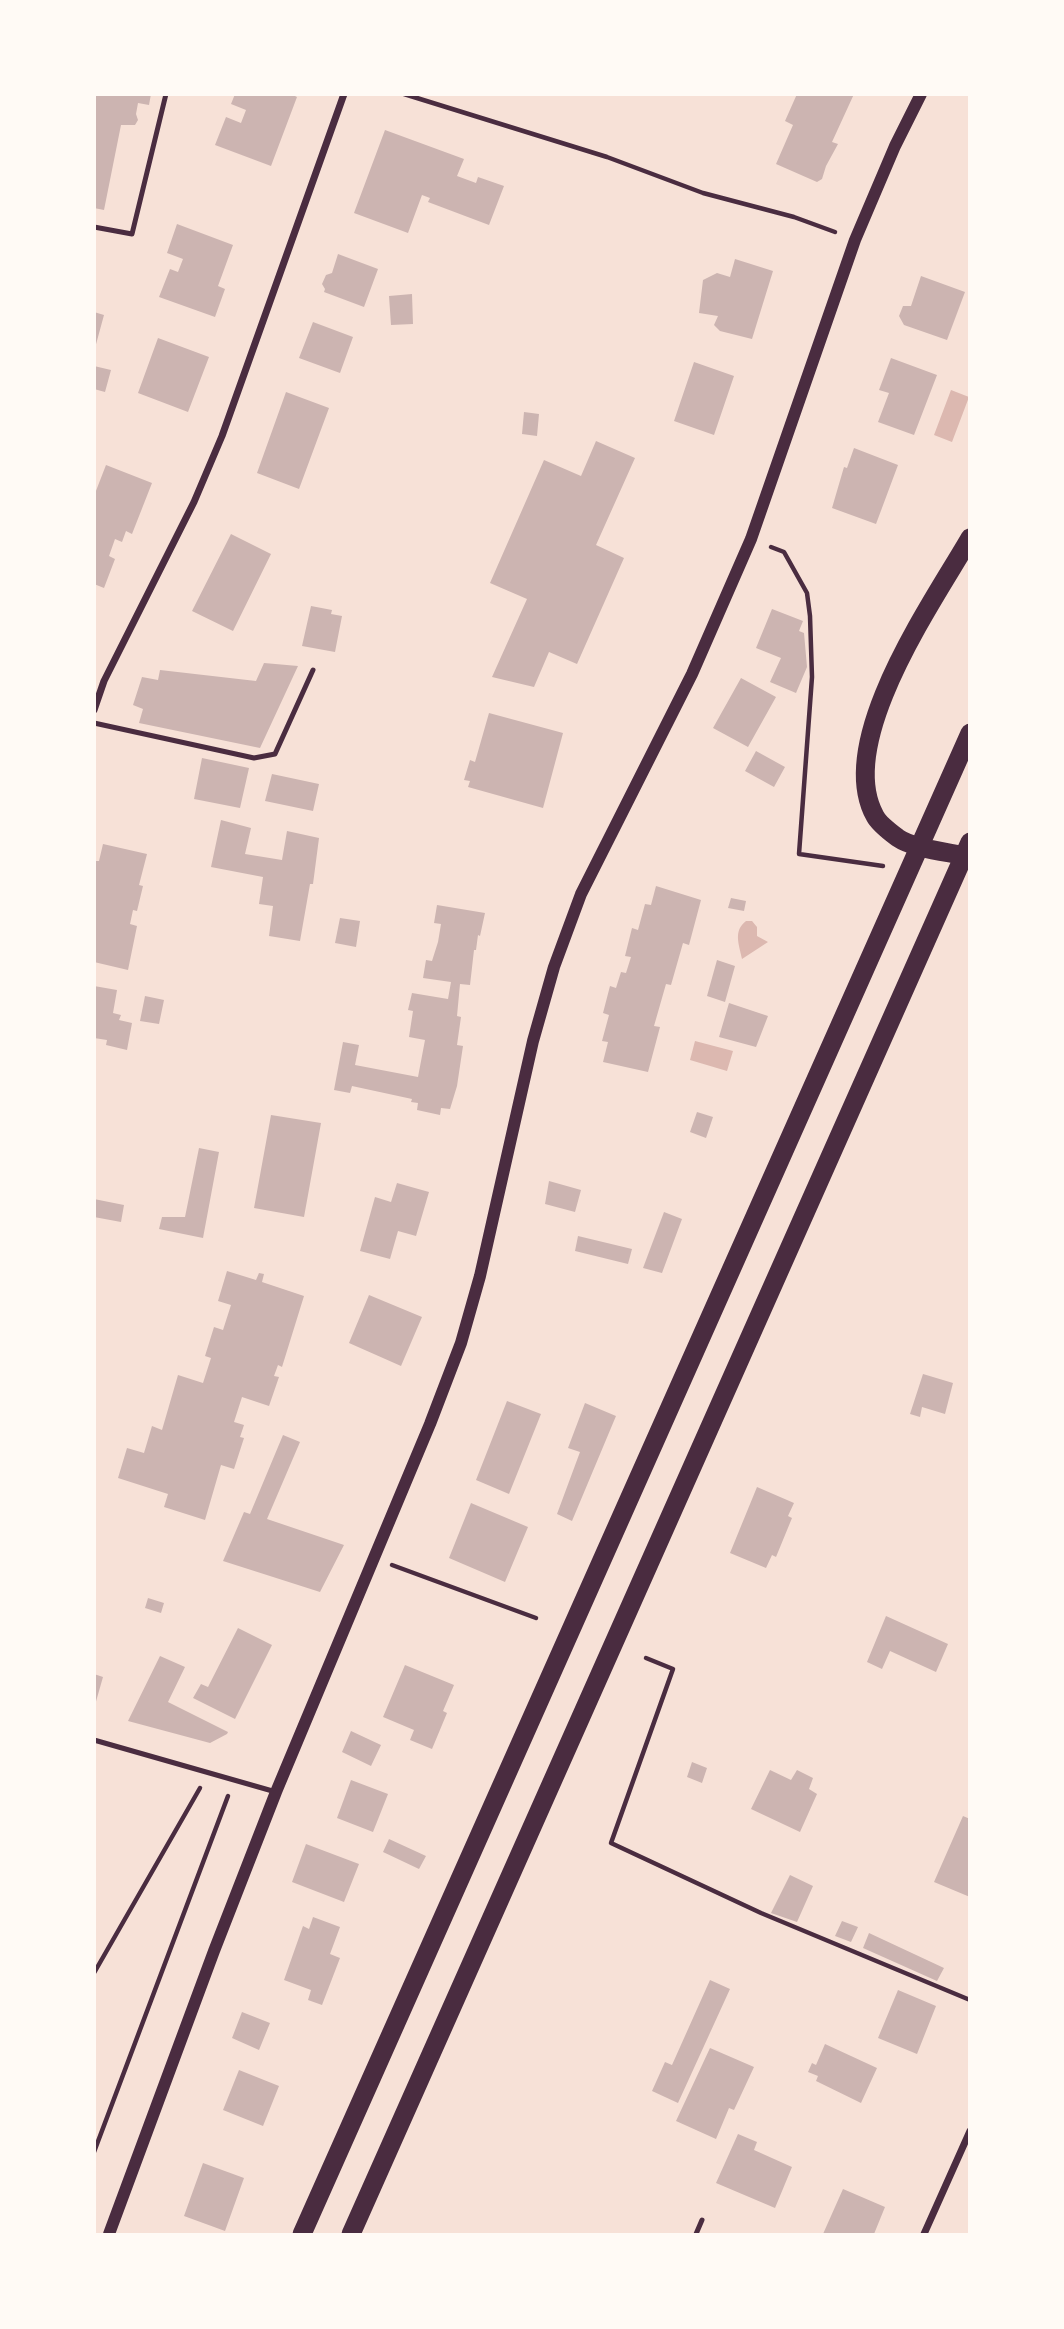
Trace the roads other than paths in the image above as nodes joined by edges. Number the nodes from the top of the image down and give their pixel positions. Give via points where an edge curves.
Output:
1 (166, 94) edge
2 (344, 94) edge
3 (921, 94) edge
4 (94, 227) edge
5 (970, 538) edge
6 (313, 670) dead end
7 (94, 677) edge
8 (104, 681) junction
9 (94, 710) edge
10 (94, 723) edge
11 (970, 733) edge
12 (970, 842) edge
13 (970, 857) edge
14 (94, 1740) edge
15 (276, 1792) junction
16 (970, 2131) edge
17 (702, 2220) dead end
18 (109, 2235) edge
19 (302, 2235) edge
20 (351, 2235) edge
21 (696, 2235) edge
22 (924, 2235) edge

1 - 4 lane via 132,234
2 - 8 street via 222,436
3 - 15 street via 855,240 751,539 692,674 581,894 533,1041 461,1343
5 - 13 highway via 892,673 873,719 867,760 867,795 875,817 900,839
6 - 10 lane via 275,754 254,758
7 - 8 street
8 - 9 street
11 - 19 highway
12 - 20 highway
14 - 15 lane
15 - 18 street
16 - 22 street
17 - 21 lane

